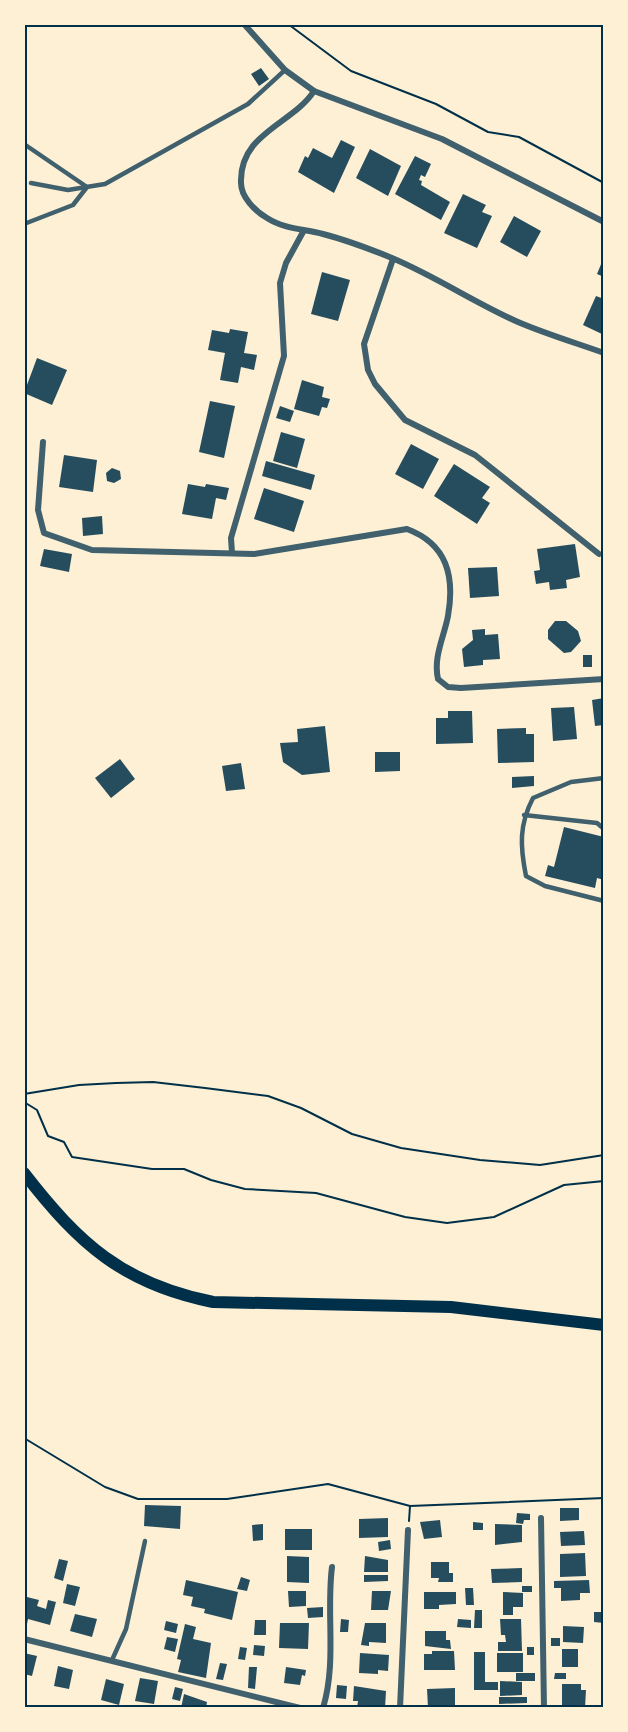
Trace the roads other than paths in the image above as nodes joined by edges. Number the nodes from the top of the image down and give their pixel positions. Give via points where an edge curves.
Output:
1 (244, 24) edge
2 (285, 70) junction
3 (314, 91) junction
4 (24, 144) edge
5 (31, 183) dead end
6 (87, 187) junction
7 (604, 222) edge
8 (24, 224) edge
9 (303, 232) junction
10 (393, 259) junction
11 (604, 353) edge
12 (43, 442) dead end
13 (232, 553) junction
14 (599, 554) dead end
15 (604, 679) edge
16 (604, 778) edge
17 (524, 815) junction
18 (604, 828) edge
19 (604, 901) edge
20 (24, 1173) edge
21 (604, 1325) edge
22 (541, 1518) dead end
23 (408, 1530) road end
24 (145, 1541) dead end
25 (332, 1567) dead end
26 (24, 1639) edge
27 (111, 1660) junction
28 (300, 1708) edge
29 (323, 1708) edge
30 (400, 1708) edge
31 (544, 1708) edge

1 - 2 street
2 - 3 street
2 - 6 lane via 248,104 105,184
3 - 7 street via 442,139
3 - 9 street via 306,103 259,138 242,169 240,185 251,205 267,219
4 - 6 lane
5 - 6 lane via 68,190
6 - 8 lane via 73,205
9 - 10 street via 322,233
9 - 13 street via 280,283 284,356 231,538
10 - 11 street via 519,322
10 - 14 street via 364,344 368,370 375,384 405,420 475,455
12 - 13 street via 38,510 44,533 92,550
13 - 15 street via 254,554 407,529 424,535 445,561 448,614 435,668 438,679 448,687
16 - 17 lane via 571,782 533,798
17 - 18 lane via 597,823
17 - 19 lane via 520,845 526,876 545,886
20 - 21 main road via 63,1220 111,1263 174,1294 213,1302 451,1307
22 - 31 street
23 - 30 street
24 - 27 lane via 126,1629
25 - 29 street via 328,1599 333,1629
26 - 27 street
27 - 28 street

